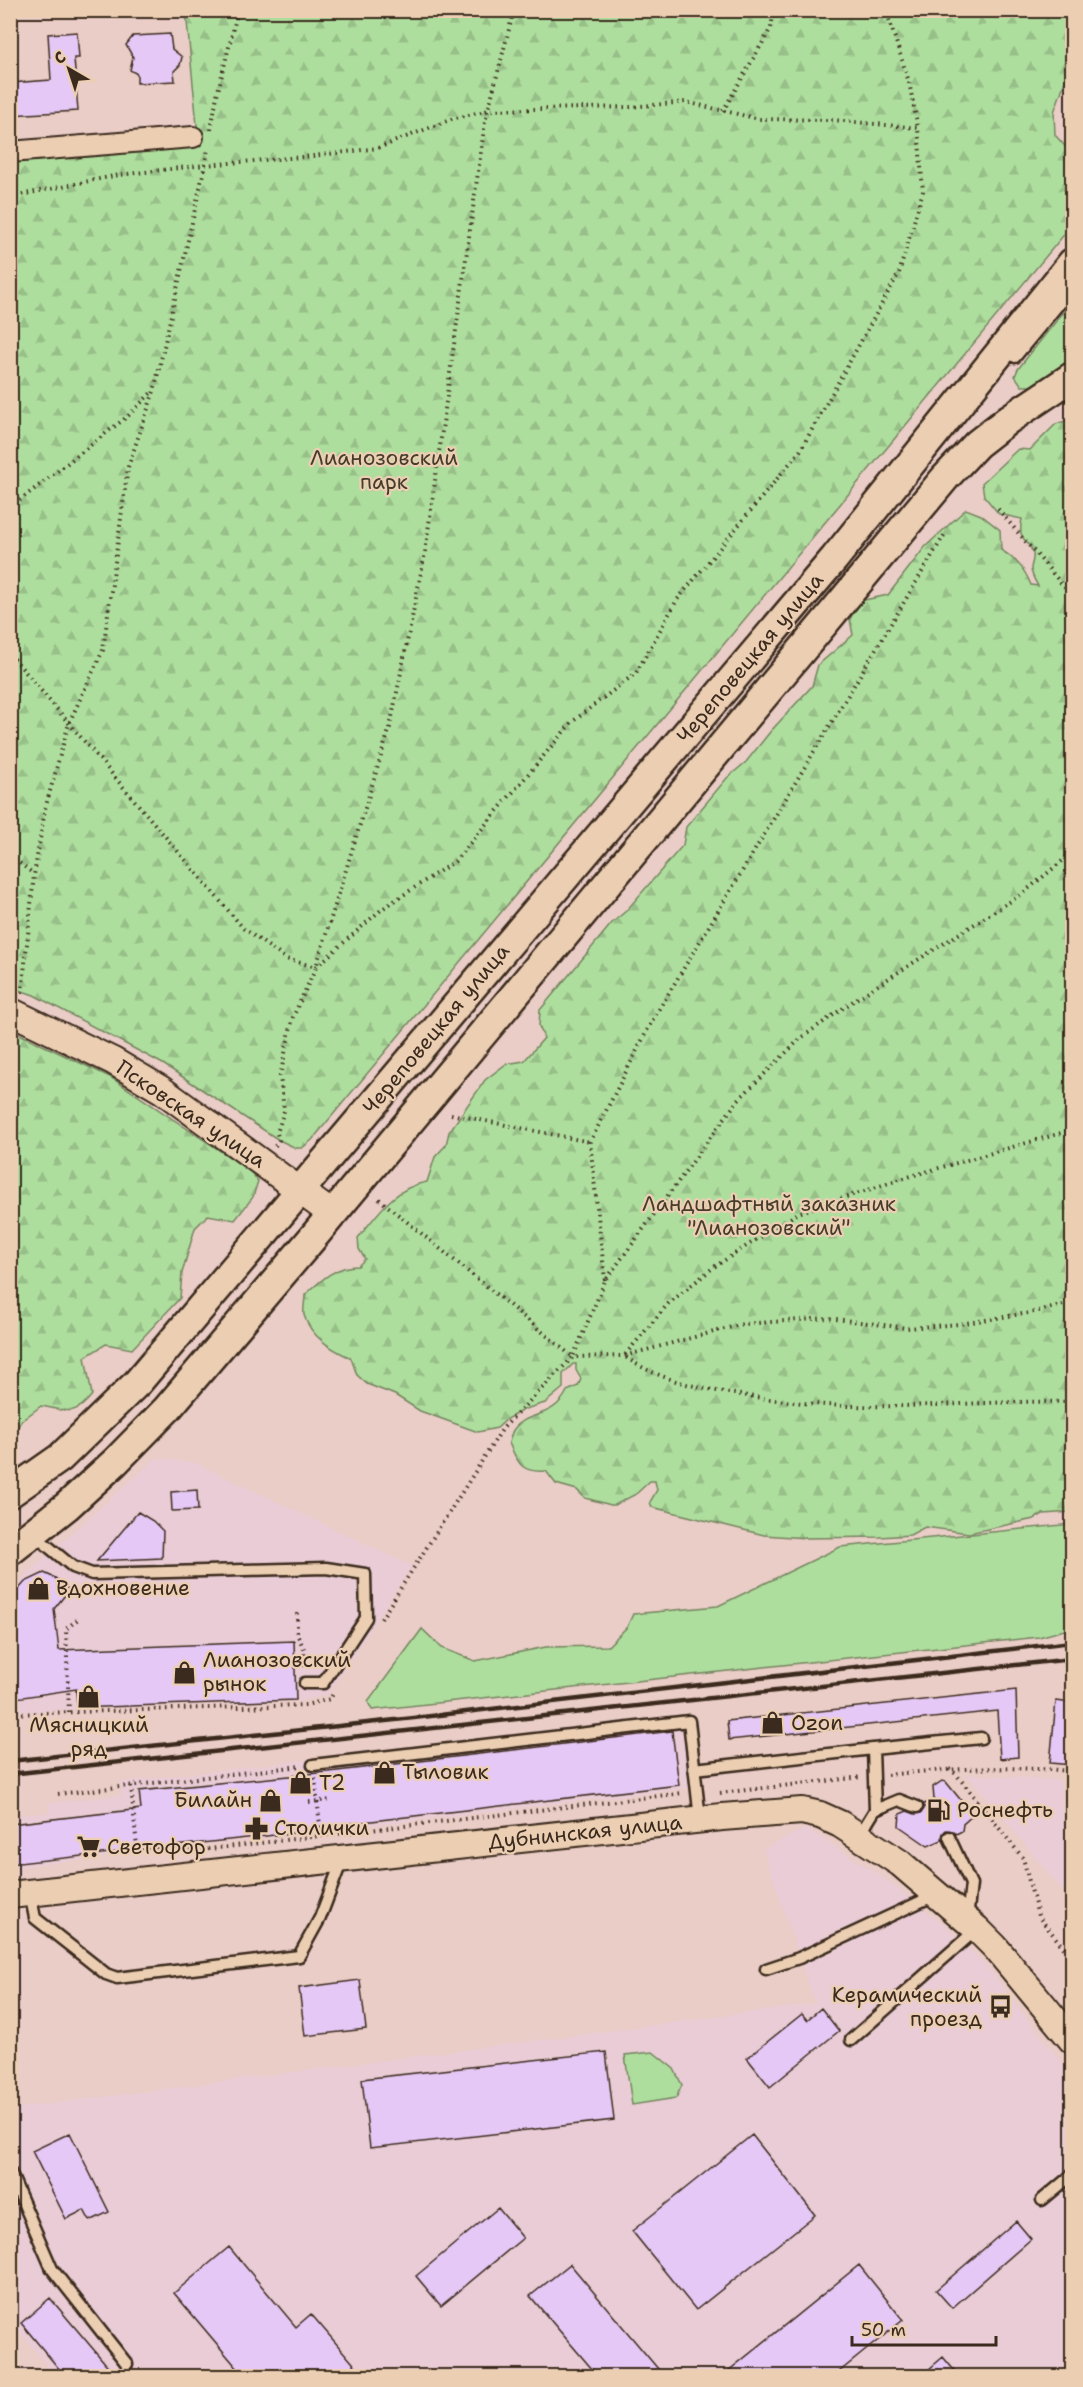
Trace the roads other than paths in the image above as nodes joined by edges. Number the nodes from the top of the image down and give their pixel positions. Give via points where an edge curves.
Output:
1 (193, 137) dead end
2 (10, 152) edge
3 (1072, 263) edge
4 (1072, 288) edge
5 (1010, 362) dead end
6 (1072, 366) edge
7 (1072, 377) edge
8 (949, 435) dead end
9 (834, 559) junction
10 (862, 578) junction
11 (16, 1005) edge
12 (300, 1189) junction
13 (332, 1214) junction
14 (18, 1489) edge
15 (33, 1534) junction
16 (10, 1551) edge
17 (305, 1683) road end
18 (981, 1738) dead end
19 (873, 1749) junction
20 (313, 1765) road end
21 (694, 1769) junction
22 (917, 1807) dead end
23 (875, 1810) junction
24 (700, 1820) junction
25 (859, 1836) junction
26 (950, 1837) dead end
27 (342, 1859) junction
28 (20, 1894) edge
29 (938, 1894) junction
30 (972, 1924) junction
31 (766, 1968) dead end
32 (851, 2040) dead end
33 (1072, 2040) edge
34 (10, 2172) edge
35 (1072, 2175) edge
36 (1042, 2200) dead end
37 (127, 2364) dead end

1 - 2 street
3 - 9 main road, Череповецкая улица
4 - 5 lane
6 - 10 lane, Череповецкая улица via 996,417 966,443 884,537
7 - 10 main road, Череповецкая улица via 977,444
8 - 9 lane, Череповецкая улица via 872,526
9 - 12 main road, Череповецкая улица
10 - 13 main road, Череповецкая улица
11 - 12 street, Псковская улица via 162,1090
12 - 13 street, Псковская улица
12 - 14 main road, Череповецкая улица via 138,1382 60,1458
13 - 15 main road, Череповецкая улица via 166,1409 115,1462
15 - 16 main road, Череповецкая улица
15 - 17 lane via 73,1567 92,1574 326,1568 365,1574 366,1618 323,1683
18 - 19 lane
19 - 21 lane
19 - 23 lane
20 - 21 lane via 689,1720
21 - 24 lane
22 - 23 lane via 899,1800
23 - 25 lane
24 - 25 street, Дубнинская улица via 802,1811 820,1815
24 - 27 street, Дубнинская улица
25 - 29 street, Дубнинская улица
26 - 30 lane via 971,1884
27 - 28 street, Дубнинская улица
27 - 28 lane via 320,1918 299,1956 117,1978 106,1974 35,1918
29 - 30 street, Дубнинская улица
29 - 31 lane via 800,1958
30 - 32 lane
30 - 33 street, Дубнинская улица
34 - 37 lane via 52,2269
35 - 36 lane

